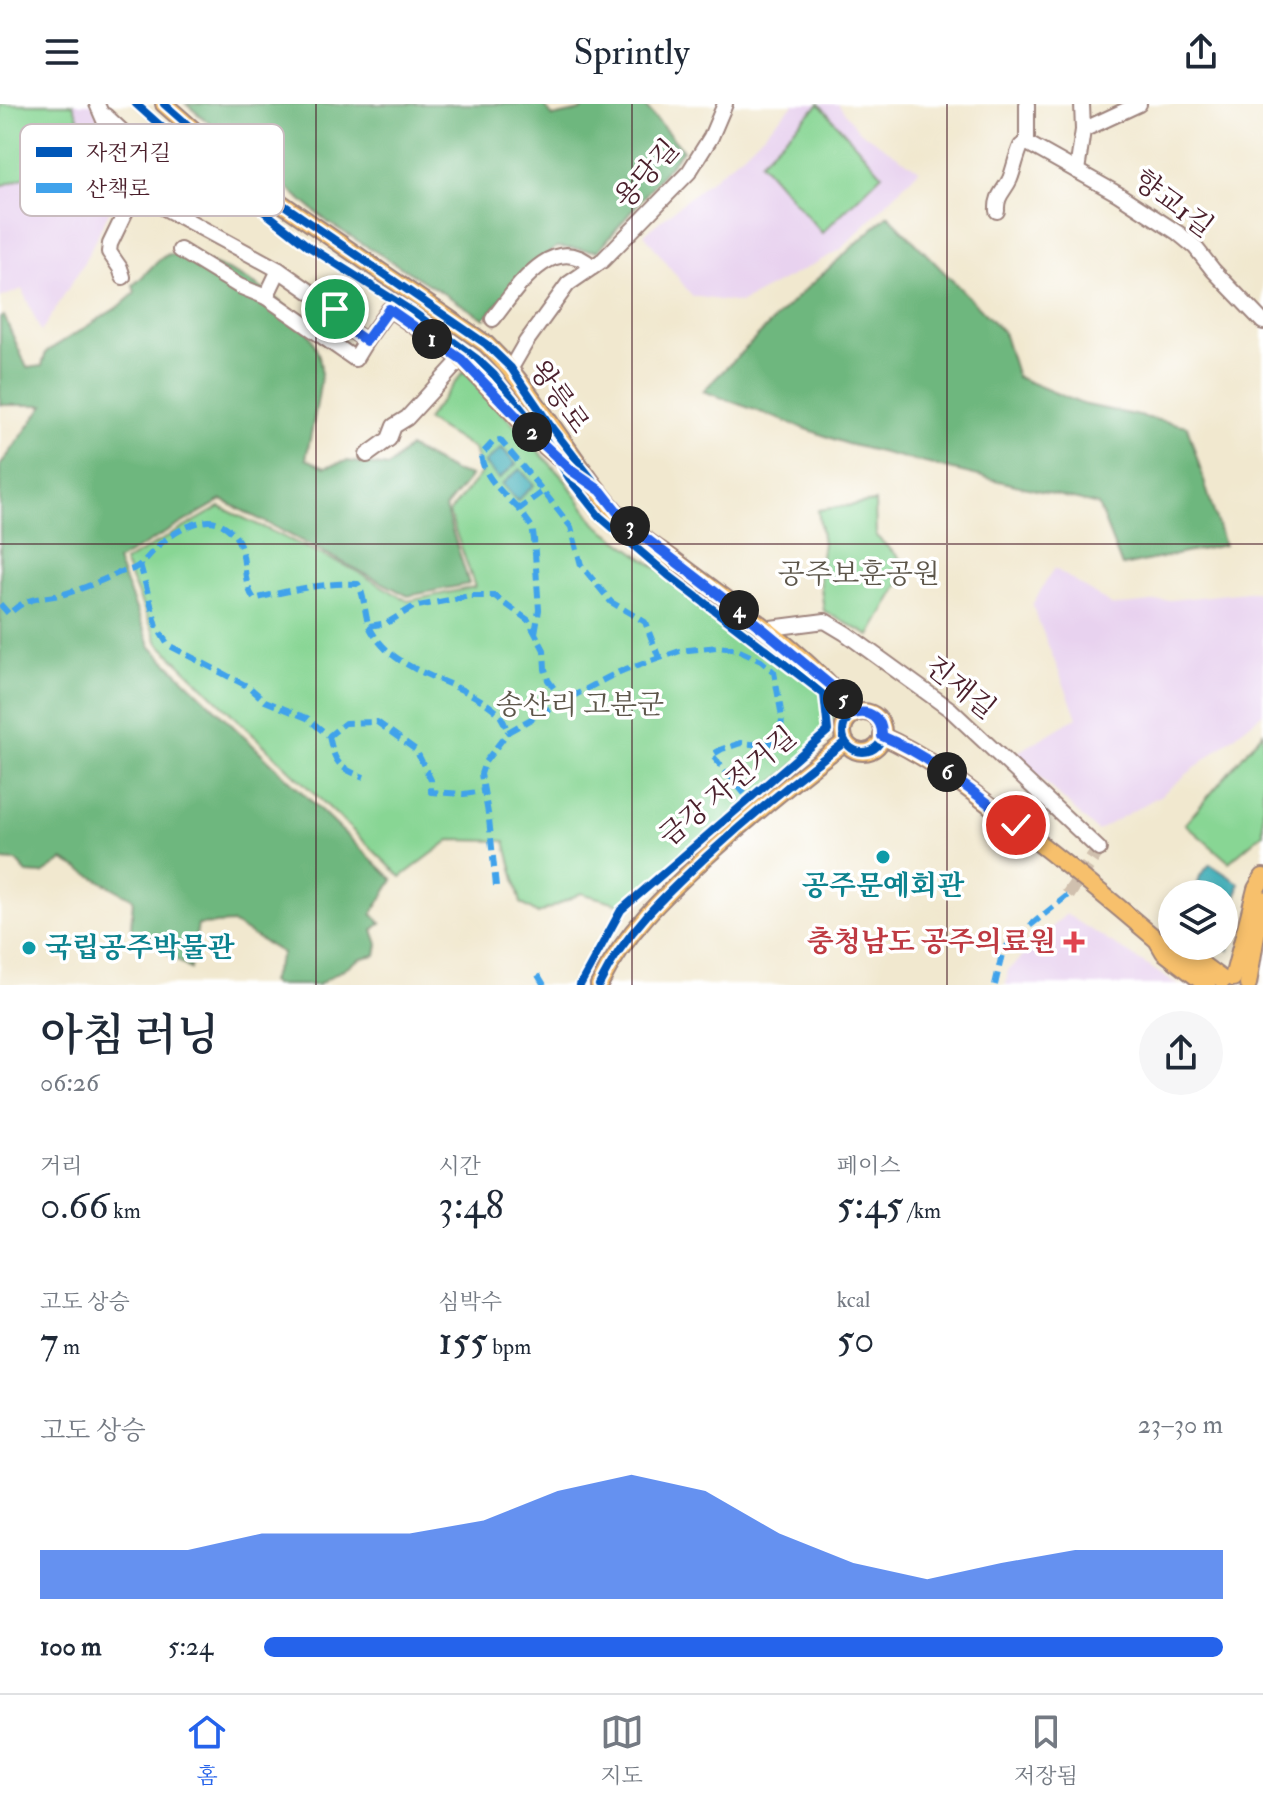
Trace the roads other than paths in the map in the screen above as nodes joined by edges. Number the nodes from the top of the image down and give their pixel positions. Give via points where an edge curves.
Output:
1 (164, 104) edge
2 (725, 104) edge
3 (1027, 104) edge
4 (1082, 104) edge
5 (1139, 104) edge
6 (98, 107) edge
7 (115, 124) edge
8 (187, 124) edge
9 (1083, 130) junction
10 (1027, 143) junction
11 (1077, 171) junction
12 (284, 205) edge
13 (997, 211) dead end
14 (123, 216) edge
15 (179, 216) edge
16 (180, 250) dead end
17 (593, 267) junction
18 (279, 270) junction
19 (123, 277) dead end
20 (266, 297) junction
21 (493, 319) tunnel mouth
22 (1263, 322) edge
23 (366, 341) junction
24 (461, 359) junction
25 (511, 368) junction
26 (367, 455) dead end
27 (601, 491) junction
28 (763, 629) junction
29 (854, 714) junction
30 (882, 736) junction
31 (845, 742) junction
32 (1099, 849) dead end
33 (1263, 878) edge
34 (1263, 895) edge
35 (1158, 936) edge
36 (1181, 960) edge
37 (1197, 960) edge
38 (1229, 983) edge
39 (599, 985) edge

1 - 8 main road, 왕릉로
2 - 17 street, 용당길 via 689,172
3 - 10 street
4 - 9 street
5 - 9 street
6 - 7 street
9 - 11 street
10 - 11 street, 향교1길
10 - 13 street via 1013,162 1010,179 996,201
11 - 22 street, 향교1길 via 1178,233
12 - 25 main road, 왕릉로 via 486,344
14 - 19 street via 109,252
15 - 18 street
16 - 20 street
17 - 21 street via 583,258 555,256 540,265
17 - 25 street, 용당길 via 568,284
18 - 20 street
18 - 23 street via 335,309 346,327
20 - 23 street via 355,359
23 - 24 street via 389,309
24 - 26 street via 394,426 389,439
24 - 27 main road via 544,445
25 - 27 main road, 왕릉로
27 - 28 main road, 왕릉로 via 626,523
28 - 29 main road, 왕릉로 via 834,688
28 - 32 street, 진재길 via 825,621 845,633 951,710
29 - 30 main road, 왕릉로 via 874,715
29 - 31 main road via 844,723
30 - 31 main road via 867,752 854,751
30 - 35 main road, 왕릉로 via 949,774
31 - 39 main road via 761,806 668,892 637,924
33 - 38 main road
34 - 38 main road
36 - 38 main road, 왕릉로
37 - 38 main road

